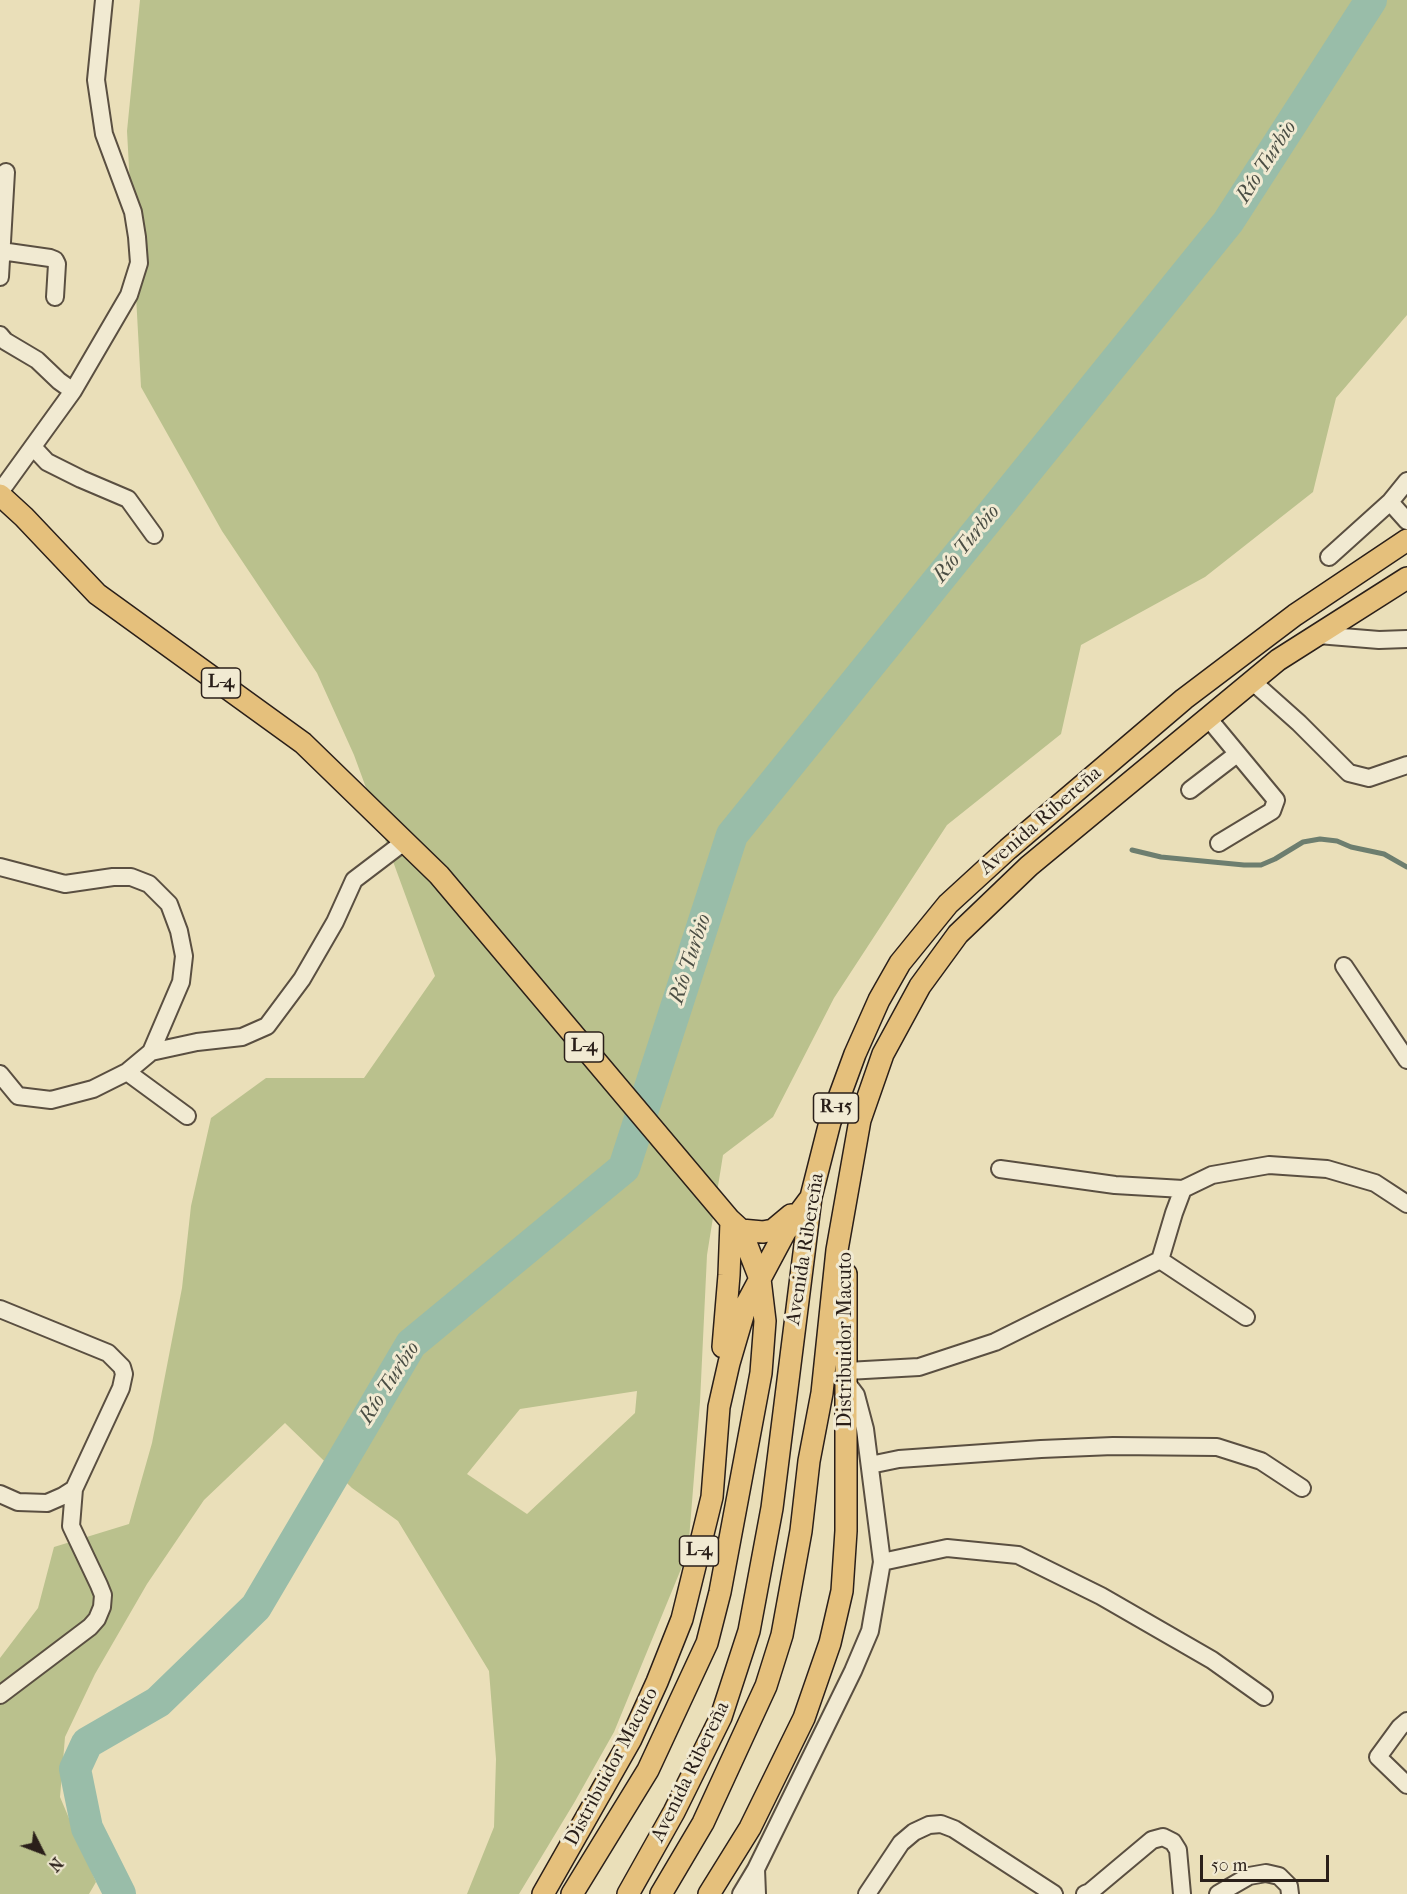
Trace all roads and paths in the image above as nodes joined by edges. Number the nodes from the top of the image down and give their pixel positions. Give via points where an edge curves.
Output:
1 (104, 0) edge
2 (6, 172) dead end
3 (2, 251) junction
4 (0, 277) edge
5 (55, 297) dead end
6 (0, 335) edge
7 (73, 391) junction
8 (33, 447) junction
9 (1407, 481) edge
10 (0, 494) edge
11 (1390, 502) junction
12 (1407, 521) edge
13 (153, 535) dead end
14 (1407, 540) edge
15 (1329, 557) dead end
16 (1407, 578) edge
17 (1318, 635) junction
18 (1407, 639) edge
19 (1252, 682) junction
20 (1208, 718) junction
21 (1238, 753) junction
22 (1407, 765) edge
23 (1190, 790) dead end
24 (404, 842) junction
25 (1219, 843) dead end
26 (0, 867) edge
27 (1344, 966) dead end
28 (151, 1052) junction
29 (1407, 1060) edge
30 (127, 1072) junction
31 (0, 1074) edge
32 (187, 1116) dead end
33 (1000, 1169) dead end
34 (1183, 1189) junction
35 (811, 1197) junction
36 (1407, 1204) edge
37 (733, 1224) junction
38 (842, 1224) junction
39 (1160, 1260) junction
40 (760, 1279) junction
41 (0, 1309) edge
42 (1246, 1317) dead end
43 (847, 1377) junction
44 (719, 1407) junction
45 (870, 1465) junction
46 (1302, 1488) dead end
47 (74, 1489) junction
48 (0, 1494) edge
49 (882, 1562) junction
50 (817, 1680) junction
51 (0, 1695) edge
52 (1264, 1697) dead end
53 (1407, 1721) edge
54 (821, 1733) junction
55 (1407, 1785) edge
56 (756, 1869) junction
57 (543, 1894) edge
58 (572, 1894) edge
59 (628, 1894) edge
60 (661, 1894) edge
61 (709, 1894) edge
62 (741, 1894) edge
63 (757, 1894) edge
64 (867, 1894) edge
65 (1054, 1894) edge
66 (1085, 1894) edge
67 (1182, 1894) edge
68 (1218, 1894) edge
69 (1290, 1894) edge

1 - 7 street via 96,80 104,134 133,212 139,263 129,295
2 - 3 street
3 - 4 street
3 - 5 street via 55,260
6 - 7 street via 38,360
7 - 8 street
8 - 10 street
8 - 13 street via 46,462 128,499
9 - 11 street
10 - 24 main road, L-4 via 97,594 303,743
11 - 12 street
11 - 15 street
14 - 35 main road, Avenida Ribereña / R-15 via 1294,615 1184,699 948,904 900,963 879,1000 830,1122
16 - 17 main road, Avenida Ribereña / R-15
17 - 18 street
17 - 19 main road, Avenida Ribereña / R-15
19 - 20 main road, Avenida Ribereña / R-15
19 - 22 street via 1348,773 1369,778
20 - 21 street
20 - 38 main road, Avenida Ribereña / R-15 via 1029,866 958,934 920,986 883,1054 860,1120
21 - 23 street
21 - 25 street via 1276,800 1272,810
24 - 28 street via 354,880 302,979 267,1026 242,1037
24 - 37 main road, L-4 via 440,875
26 - 28 street via 64,884 131,878 149,884 169,904 180,931 184,956 181,982
27 - 29 street
28 - 30 street
30 - 31 street via 93,1089 51,1100 18,1096
30 - 32 street
33 - 34 street via 1115,1185
34 - 36 street via 1212,1174 1269,1165 1292,1166 1327,1169 1375,1183
34 - 39 street
35 - 37 main road via 773,1230 763,1232
35 - 40 main road, Distribuidor Macuto / L-4 via 785,1232
35 - 59 main road, Avenida Ribereña / R-15 via 772,1508 749,1631 721,1718
37 - 40 main road
37 - 44 main road
38 - 43 main road, Distribuidor Macuto via 846,1246
38 - 60 main road, Avenida Ribereña / R-15 via 822,1393 782,1635 766,1686 704,1823
39 - 42 street
39 - 43 street via 995,1342 919,1367
40 - 44 main road, Distribuidor Macuto / L-4 via 746,1305
40 - 58 main road via 765,1321 761,1373 707,1643 648,1770
41 - 47 street via 108,1353 122,1367 121,1388
43 - 45 street via 862,1412
43 - 50 main road, Distribuidor Macuto via 842,1591
44 - 57 main road, Distribuidor Macuto / L-4 via 712,1497 682,1619 631,1738
45 - 46 street via 899,1459 1041,1449 1217,1447 1261,1461
45 - 49 street
47 - 48 street via 47,1503 18,1502
47 - 51 street via 70,1526 103,1595 102,1607 90,1627
49 - 52 street via 947,1548 1018,1555 1101,1596 1202,1654
49 - 54 street via 870,1630
50 - 54 street
50 - 61 main road, Distribuidor Macuto via 804,1718 750,1828
53 - 55 street via 1378,1757
54 - 56 street
56 - 62 street
56 - 63 street
64 - 65 street via 914,1832 941,1824
66 - 67 street via 1152,1840 1163,1837 1178,1850
68 - 69 street via 1249,1876 1266,1873 1279,1876 1289,1886

